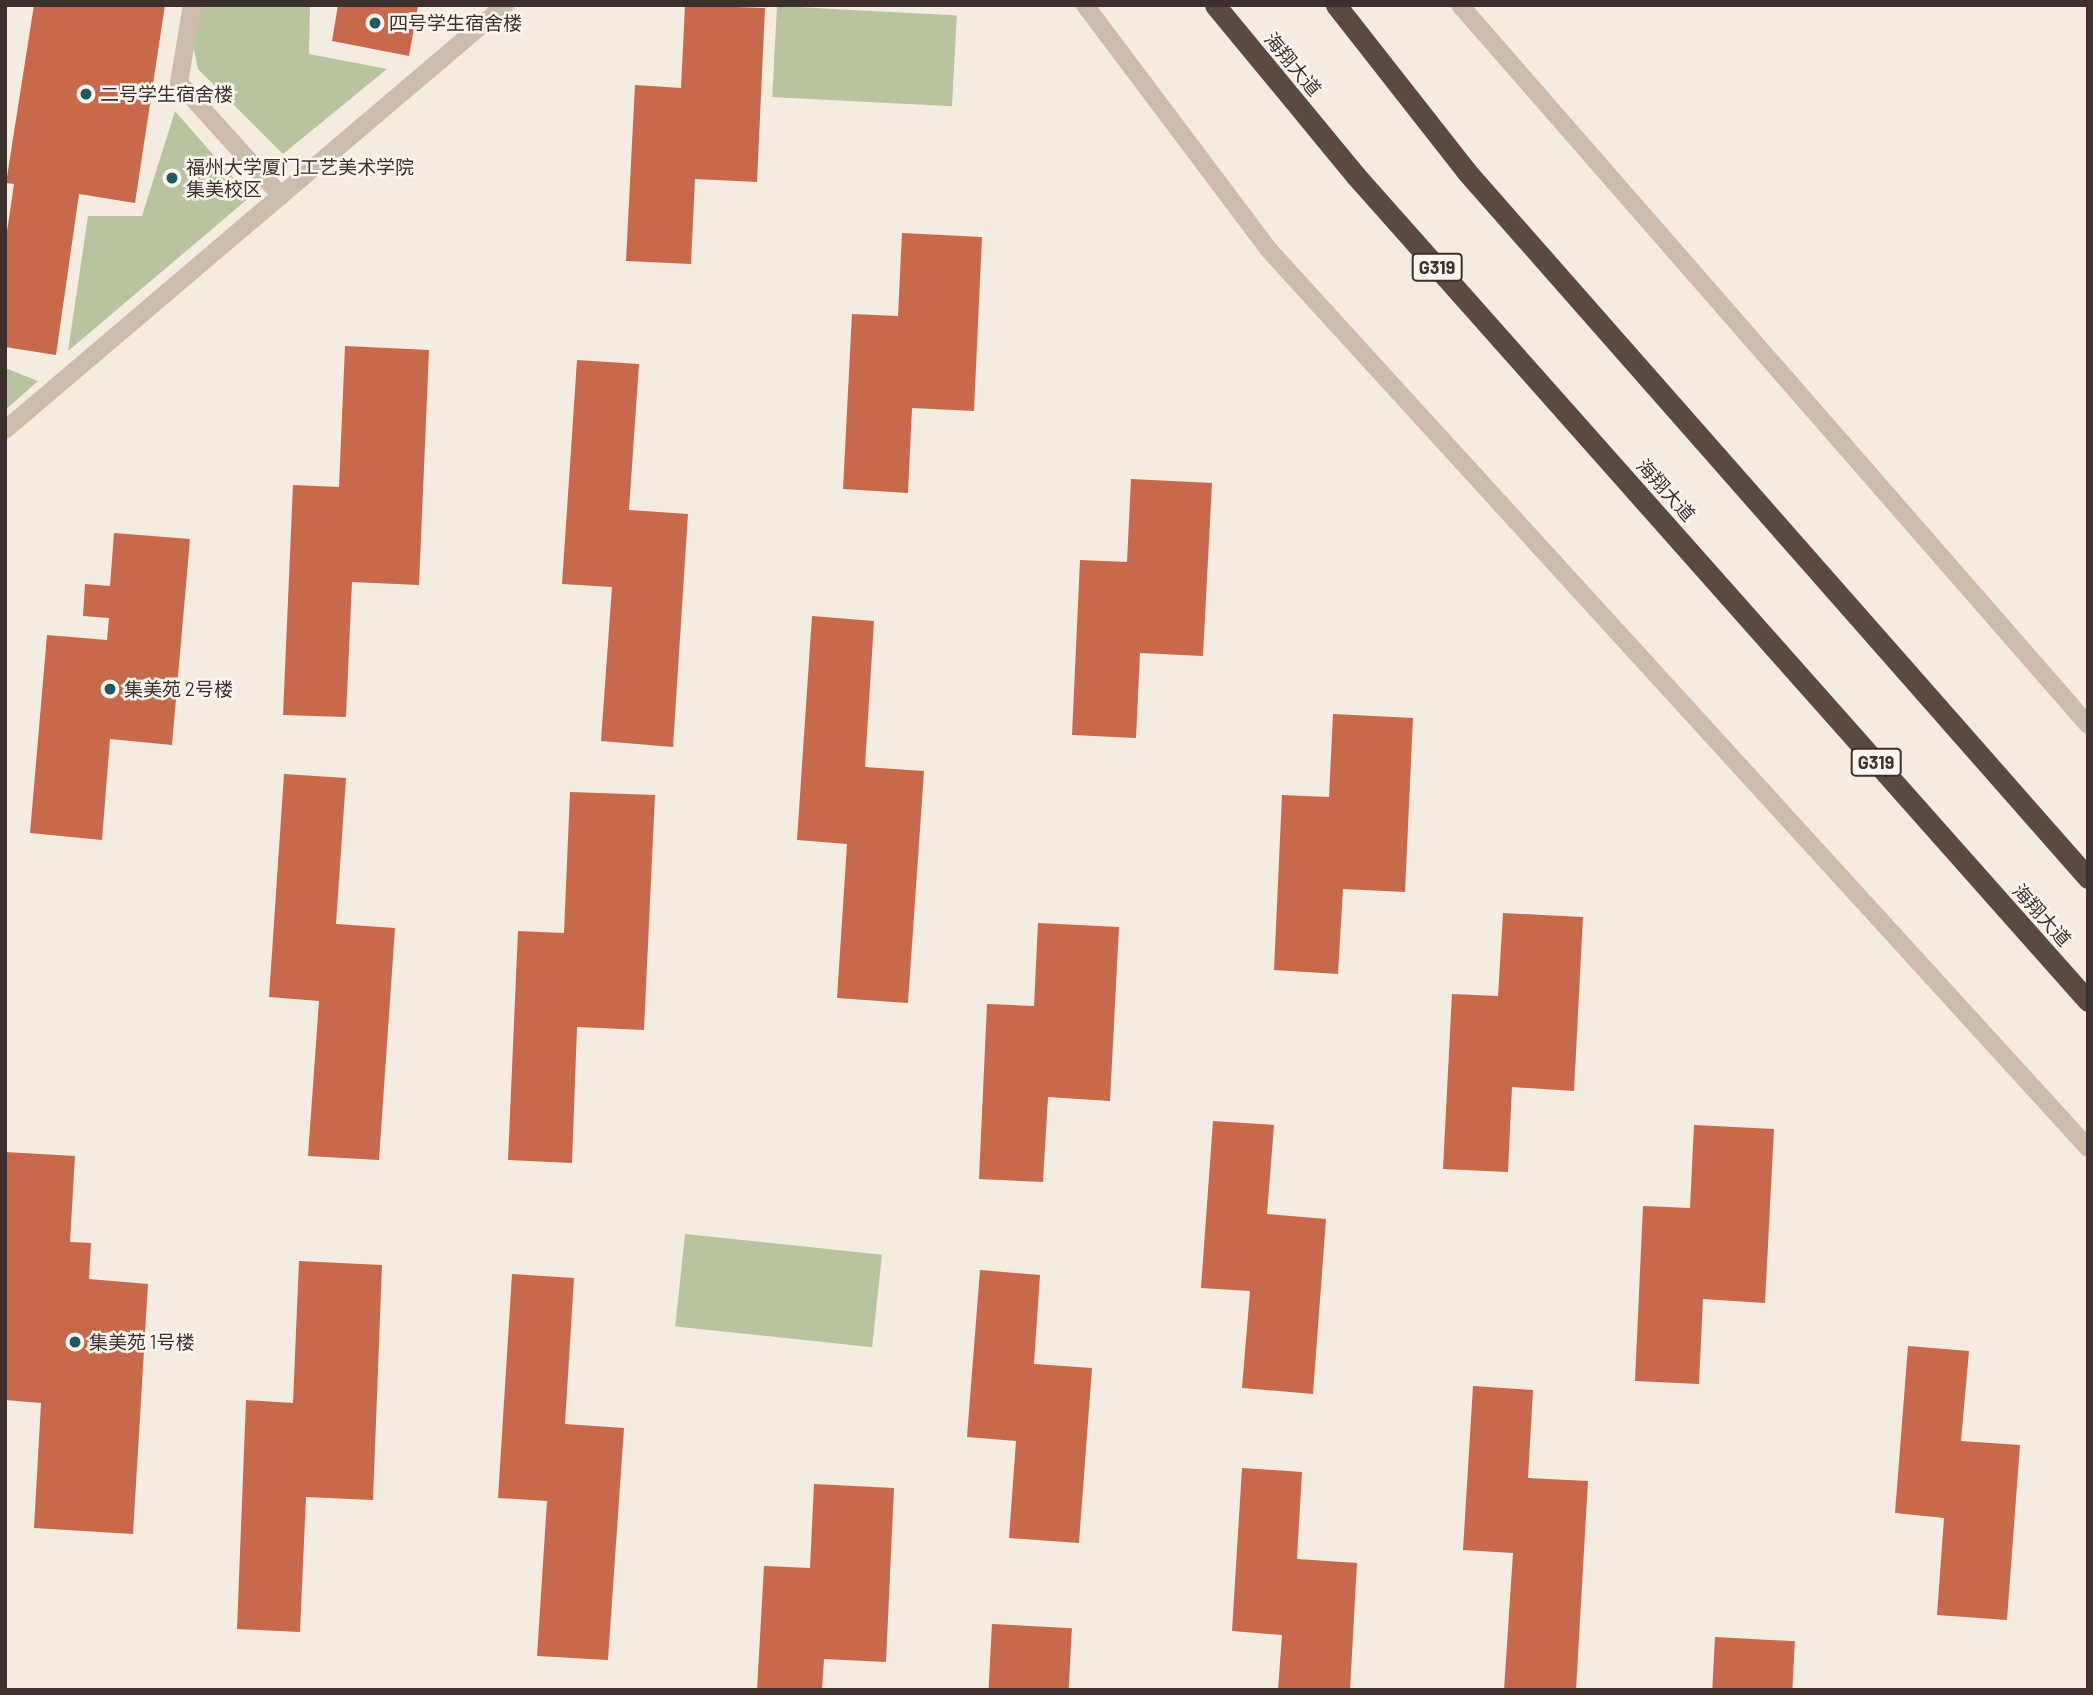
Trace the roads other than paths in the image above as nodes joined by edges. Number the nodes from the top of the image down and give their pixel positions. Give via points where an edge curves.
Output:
1 (192, 5) edge
2 (505, 5) edge
3 (1085, 5) edge
4 (1215, 5) edge
5 (1336, 5) edge
6 (1460, 5) edge
7 (281, 196) junction
8 (5, 430) edge
9 (2088, 725) edge
10 (2088, 878) edge
11 (2088, 1001) edge
12 (2088, 1148) edge

1 - 7 street via 178,83
2 - 7 street
3 - 12 street via 1269,250
4 - 11 highway, 海翔大道 / G319 via 1356,176
5 - 10 highway via 1466,170
6 - 9 street
7 - 8 street

